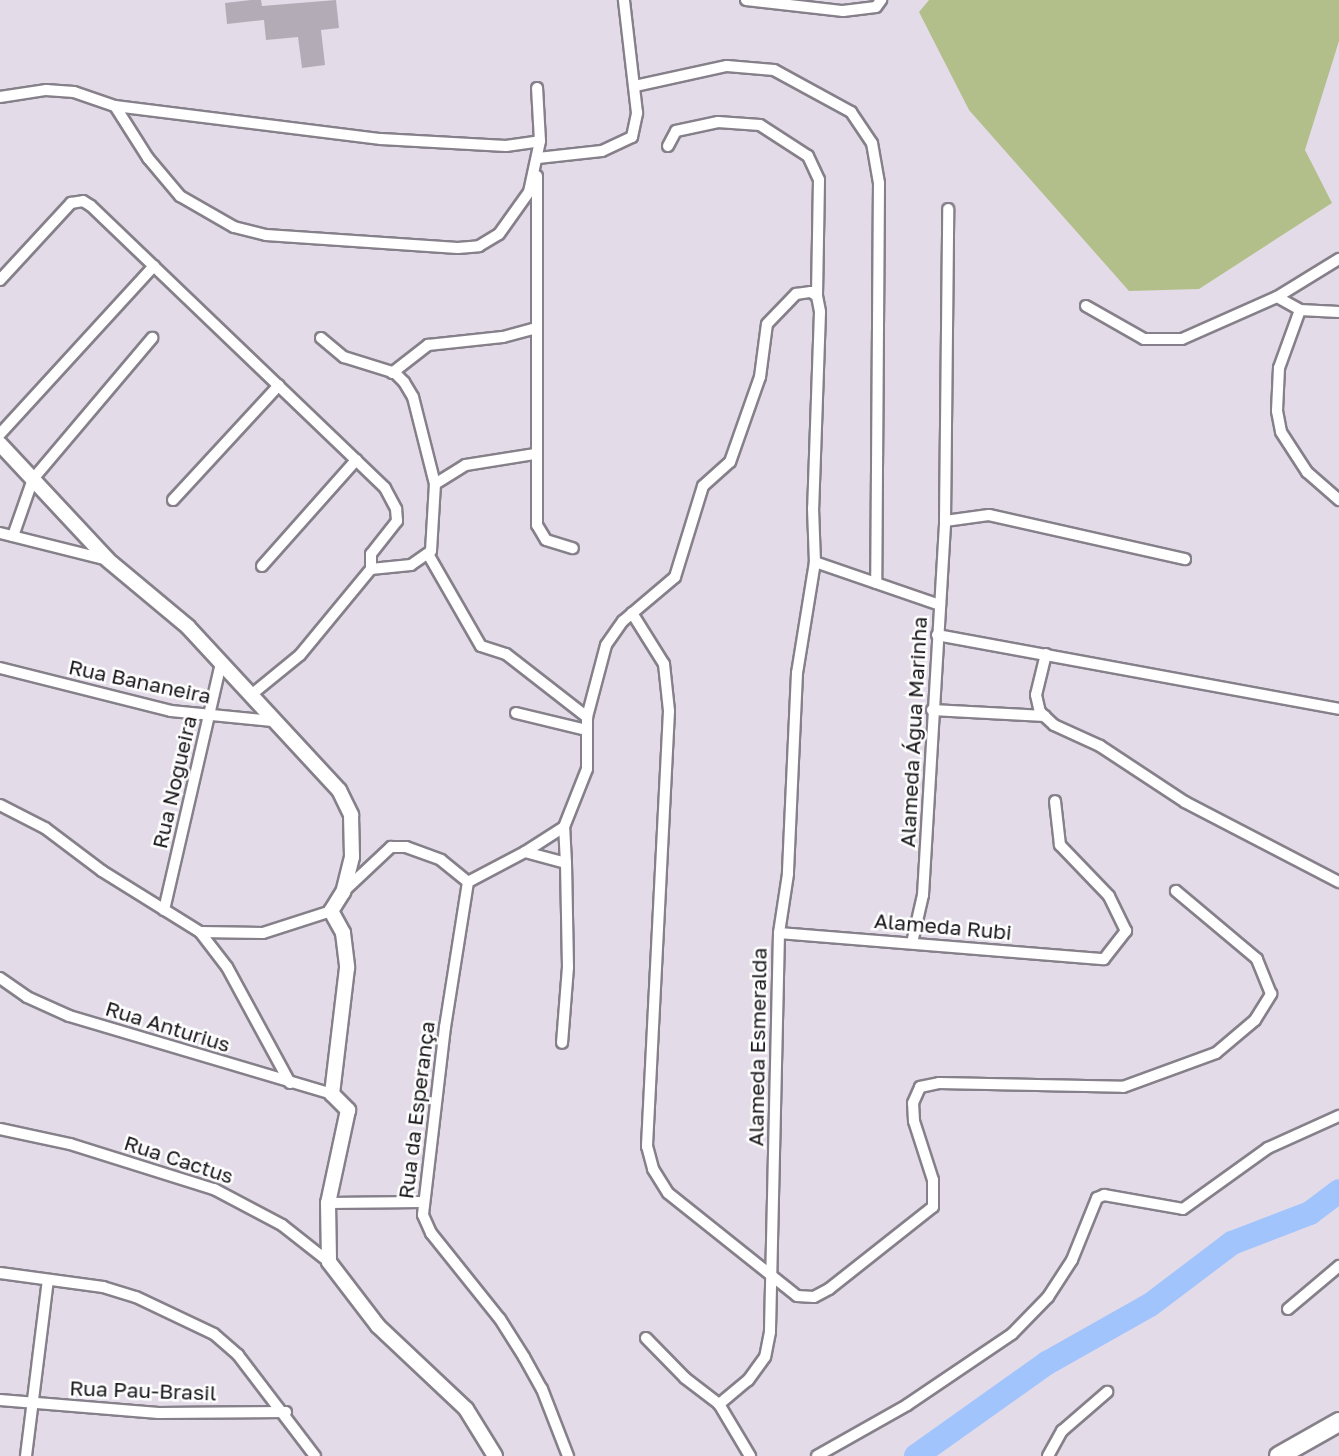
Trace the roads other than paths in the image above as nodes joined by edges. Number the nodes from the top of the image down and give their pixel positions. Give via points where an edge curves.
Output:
1 (624, 0) edge
2 (747, 0) edge
3 (881, 0) edge
4 (635, 86) junction
5 (537, 88) dead end
6 (0, 97) edge
7 (115, 106) junction
8 (540, 141) junction
9 (668, 146) dead end
10 (538, 163) junction
11 (948, 209) dead end
12 (1339, 259) edge
13 (154, 266) junction
14 (0, 280) edge
15 (817, 296) junction
16 (1277, 297) junction
17 (1086, 306) dead end
18 (1300, 310) junction
19 (1339, 312) edge
20 (537, 328) junction
21 (152, 338) dead end
22 (321, 338) dead end
23 (392, 373) junction
24 (279, 385) junction
25 (0, 434) edge
26 (0, 444) edge
27 (535, 454) junction
28 (356, 460) junction
29 (33, 479) junction
30 (435, 484) junction
31 (173, 500) dead end
32 (1339, 500) edge
33 (945, 521) junction
34 (0, 533) edge
35 (13, 536) junction
36 (573, 548) dead end
37 (429, 554) junction
38 (1185, 559) dead end
39 (108, 560) junction
40 (815, 562) junction
41 (262, 566) dead end
42 (371, 569) junction
43 (876, 583) junction
44 (940, 605) junction
45 (632, 613) junction
46 (937, 635) junction
47 (1046, 654) junction
48 (221, 663) junction
49 (0, 668) edge
50 (251, 695) junction
51 (1339, 709) edge
52 (932, 710) junction
53 (516, 713) dead end
54 (209, 716) junction
55 (1045, 716) junction
56 (587, 717) junction
57 (273, 721) junction
58 (587, 730) junction
59 (1055, 801) dead end
60 (0, 805) edge
61 (564, 827) junction
62 (525, 852) junction
63 (566, 863) junction
64 (468, 882) junction
65 (1339, 882) edge
66 (1176, 891) dead end
67 (343, 892) junction
68 (164, 910) junction
69 (331, 911) junction
70 (200, 932) junction
71 (779, 933) junction
72 (912, 943) junction
73 (0, 978) edge
74 (562, 1043) dead end
75 (290, 1083) junction
76 (332, 1094) junction
77 (1339, 1116) edge
78 (0, 1129) edge
79 (422, 1202) junction
80 (328, 1203) junction
81 (329, 1262) junction
82 (1339, 1266) edge
83 (0, 1273) edge
84 (771, 1276) junction
85 (48, 1280) junction
86 (1288, 1309) dead end
87 (646, 1338) dead end
88 (1107, 1392) dead end
89 (0, 1400) edge
90 (33, 1404) junction
91 (719, 1404) junction
92 (286, 1412) junction
93 (1339, 1422) edge
94 (26, 1456) edge
95 (315, 1456) edge
96 (495, 1456) edge
97 (568, 1456) edge
98 (750, 1456) edge
99 (817, 1456) edge
100 (1048, 1456) edge
101 (1279, 1456) edge

1 - 4 street
2 - 3 street via 843,11 876,7
4 - 10 street via 637,113 632,137 624,144
4 - 43 street via 727,66 774,70 851,112 872,143 879,183
5 - 8 street
6 - 7 street via 46,90 74,92
7 - 8 street via 381,139 506,146
7 - 10 street via 148,158 180,195 209,216 267,235 479,246 508,226
8 - 10 street
9 - 15 street, Alameda Esmeralda via 676,131 718,122 760,125 808,156 819,180
10 - 20 street
11 - 33 street, Alameda Água Marinha
12 - 16 street
13 - 14 street via 79,200 62,211
13 - 24 street
13 - 25 street
15 - 40 street, Alameda Esmeralda
15 - 45 street via 796,294 767,324 760,377 730,462 703,486 675,577
16 - 17 street via 1182,339 1161,342 1127,331
16 - 18 street
18 - 19 street
18 - 32 street via 1279,368 1276,411 1280,432 1307,472
20 - 23 street via 503,337 428,345
20 - 27 street
21 - 29 street
22 - 23 street via 344,357
23 - 30 street via 413,397
24 - 28 street
24 - 31 street
26 - 29 street
27 - 30 street via 466,465
27 - 36 street via 539,533 546,540
28 - 41 street
28 - 42 street via 386,488 396,509 392,533 371,554
29 - 35 street
29 - 39 street
30 - 37 street
33 - 38 street via 989,515
33 - 44 street, Alameda Água Marinha
34 - 35 street
35 - 39 street
37 - 42 street via 411,565
37 - 56 street via 481,646 506,654
39 - 48 street via 188,627
40 - 43 street
40 - 71 street, Alameda Esmeralda via 797,673 788,874
42 - 50 street via 310,645
43 - 44 street
44 - 46 street, Alameda Água Marinha
45 - 56 street via 606,645
45 - 84 street via 664,664 670,711 660,958 646,1118 653,1169 676,1201
46 - 47 street
46 - 52 street, Alameda Água Marinha
47 - 51 street
47 - 55 street via 1036,695
48 - 50 street
48 - 54 street, Rua Nogueira
49 - 54 street, Rua Bananeira via 135,703
50 - 57 street
52 - 55 street
52 - 72 street, Alameda Água Marinha via 923,895
53 - 58 street
54 - 57 street, Rua Bananeira
54 - 68 street, Rua Nogueira
55 - 65 street via 1185,802
56 - 58 street
57 - 67 street via 339,790 351,814 354,835
58 - 61 street via 587,769
59 - 72 street, Alameda Rubi via 1060,845 1109,896 1126,931 1104,959
60 - 68 street via 45,828
61 - 62 street
61 - 63 street
62 - 63 street
62 - 64 street
63 - 74 street via 568,967
64 - 67 street via 441,860 406,847 391,847
64 - 79 street, Rua da Esperança
66 - 84 street via 1257,960 1271,994 1255,1020 1216,1053 1123,1087 939,1083 920,1087 913,1103 914,1121 933,1180 933,1207 814,1297 797,1296
67 - 69 street
68 - 70 street
69 - 70 street via 263,933
69 - 76 street via 343,933 347,968
70 - 75 street via 227,967
71 - 72 street, Alameda Rubi
71 - 84 street, Alameda Esmeralda
73 - 75 street, Rua Anturius via 27,997 69,1016
75 - 76 street, Rua Anturius
76 - 80 street via 345,1104 348,1116
77 - 99 street via 1268,1148 1183,1209 1104,1195 1097,1198 1060,1278 1012,1334 907,1405
78 - 81 street, Rua Cactus via 69,1144 214,1189 282,1224
79 - 80 street
79 - 97 street, Rua da Esperança via 431,1233 500,1319 536,1378
80 - 81 street
81 - 96 street via 378,1326 466,1409
82 - 86 street
83 - 85 street
84 - 91 street, Alameda Esmeralda via 765,1357 748,1380
85 - 90 street
85 - 92 street via 103,1287 136,1297 204,1329 239,1354
87 - 91 street via 685,1378
88 - 100 street via 1062,1431
89 - 90 street, Rua Pau-Brasil
90 - 92 street, Rua Pau-Brasil via 158,1413
90 - 94 street
91 - 98 street
92 - 95 street
93 - 101 main road

